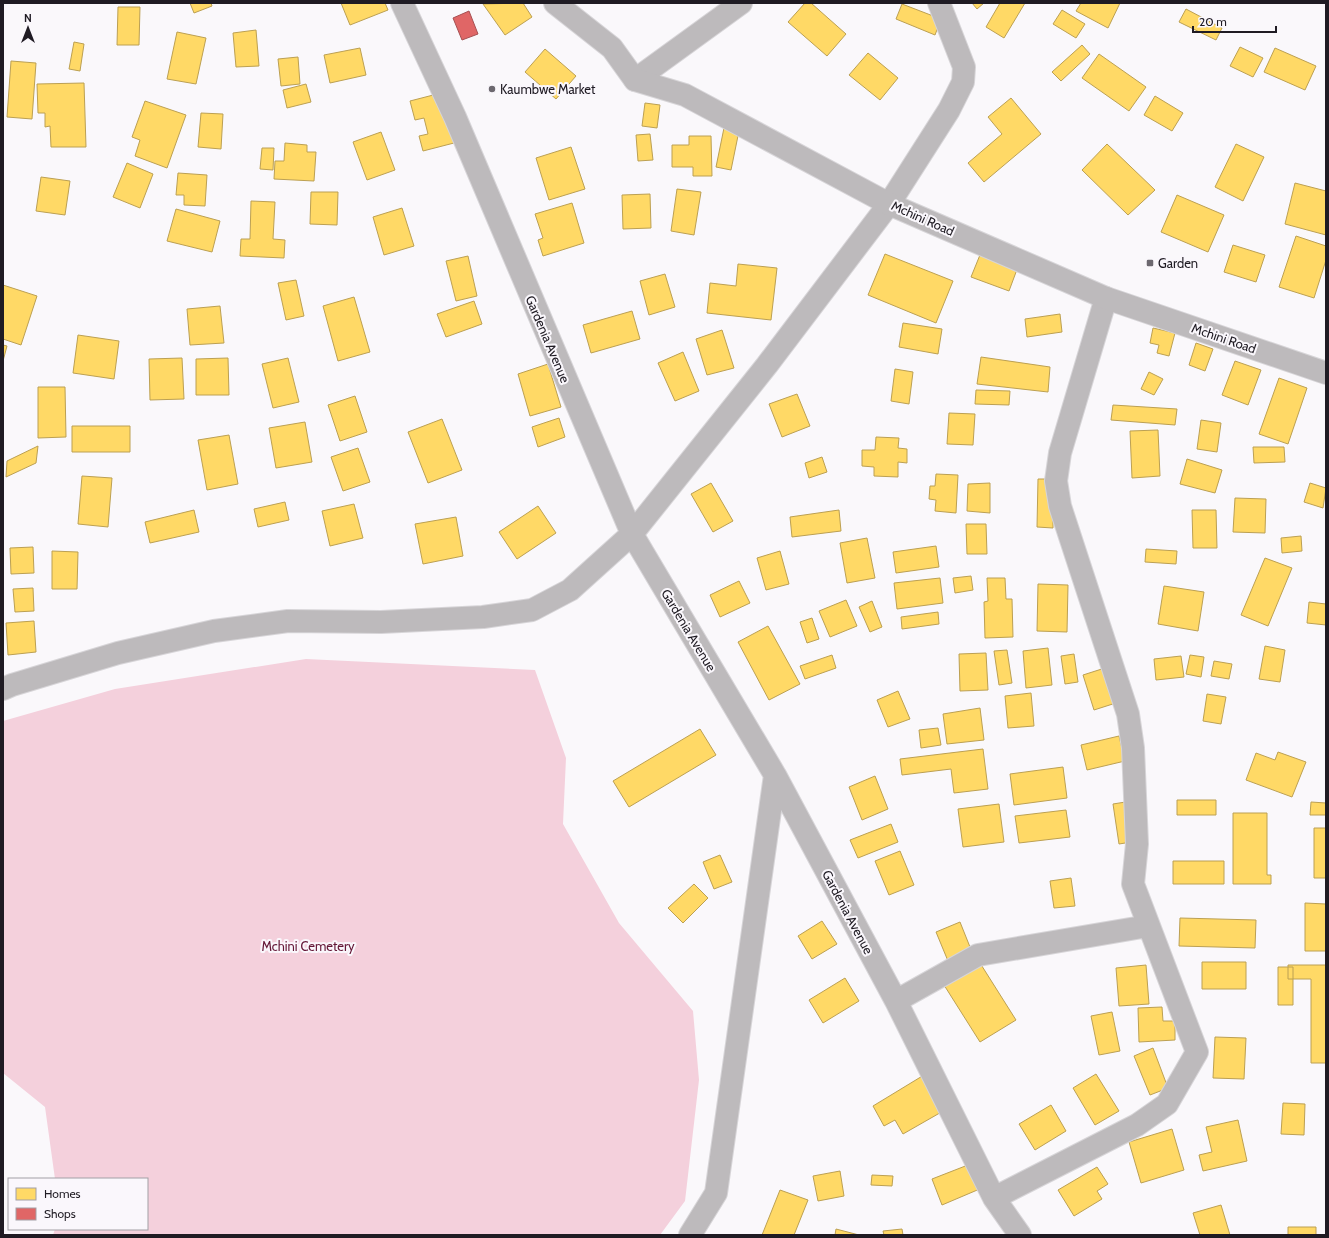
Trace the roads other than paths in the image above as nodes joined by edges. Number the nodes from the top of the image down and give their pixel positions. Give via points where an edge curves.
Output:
1 (402, 3) edge
2 (555, 3) edge
3 (741, 3) edge
4 (939, 3) edge
5 (635, 80) junction
6 (889, 204) junction
7 (1106, 298) junction
8 (1326, 373) edge
9 (632, 534) junction
10 (3, 689) edge
11 (775, 775) junction
12 (1148, 926) junction
13 (896, 1001) junction
14 (994, 1198) junction
15 (690, 1235) edge
16 (1020, 1235) edge

1 - 9 street, Gardenia Avenue via 455,117
2 - 5 street via 612,48
3 - 5 street
4 - 6 street via 964,68 963,82 949,110
5 - 6 street, Mchini Road via 686,95
6 - 7 street, Mchini Road
6 - 9 street via 767,365
7 - 8 street, Mchini Road
7 - 12 street via 1060,452 1056,481 1060,506 1128,714 1133,748 1138,844 1133,884
9 - 10 street via 570,590 532,610 483,618 439,620 288,621 214,631 118,653
9 - 11 street, Gardenia Avenue
11 - 13 street, Gardenia Avenue
11 - 15 street via 716,1193
12 - 13 street via 978,955
12 - 14 street via 1197,1052 1167,1104 1138,1125
13 - 14 street, Gardenia Avenue
14 - 16 street, Gardenia Avenue

